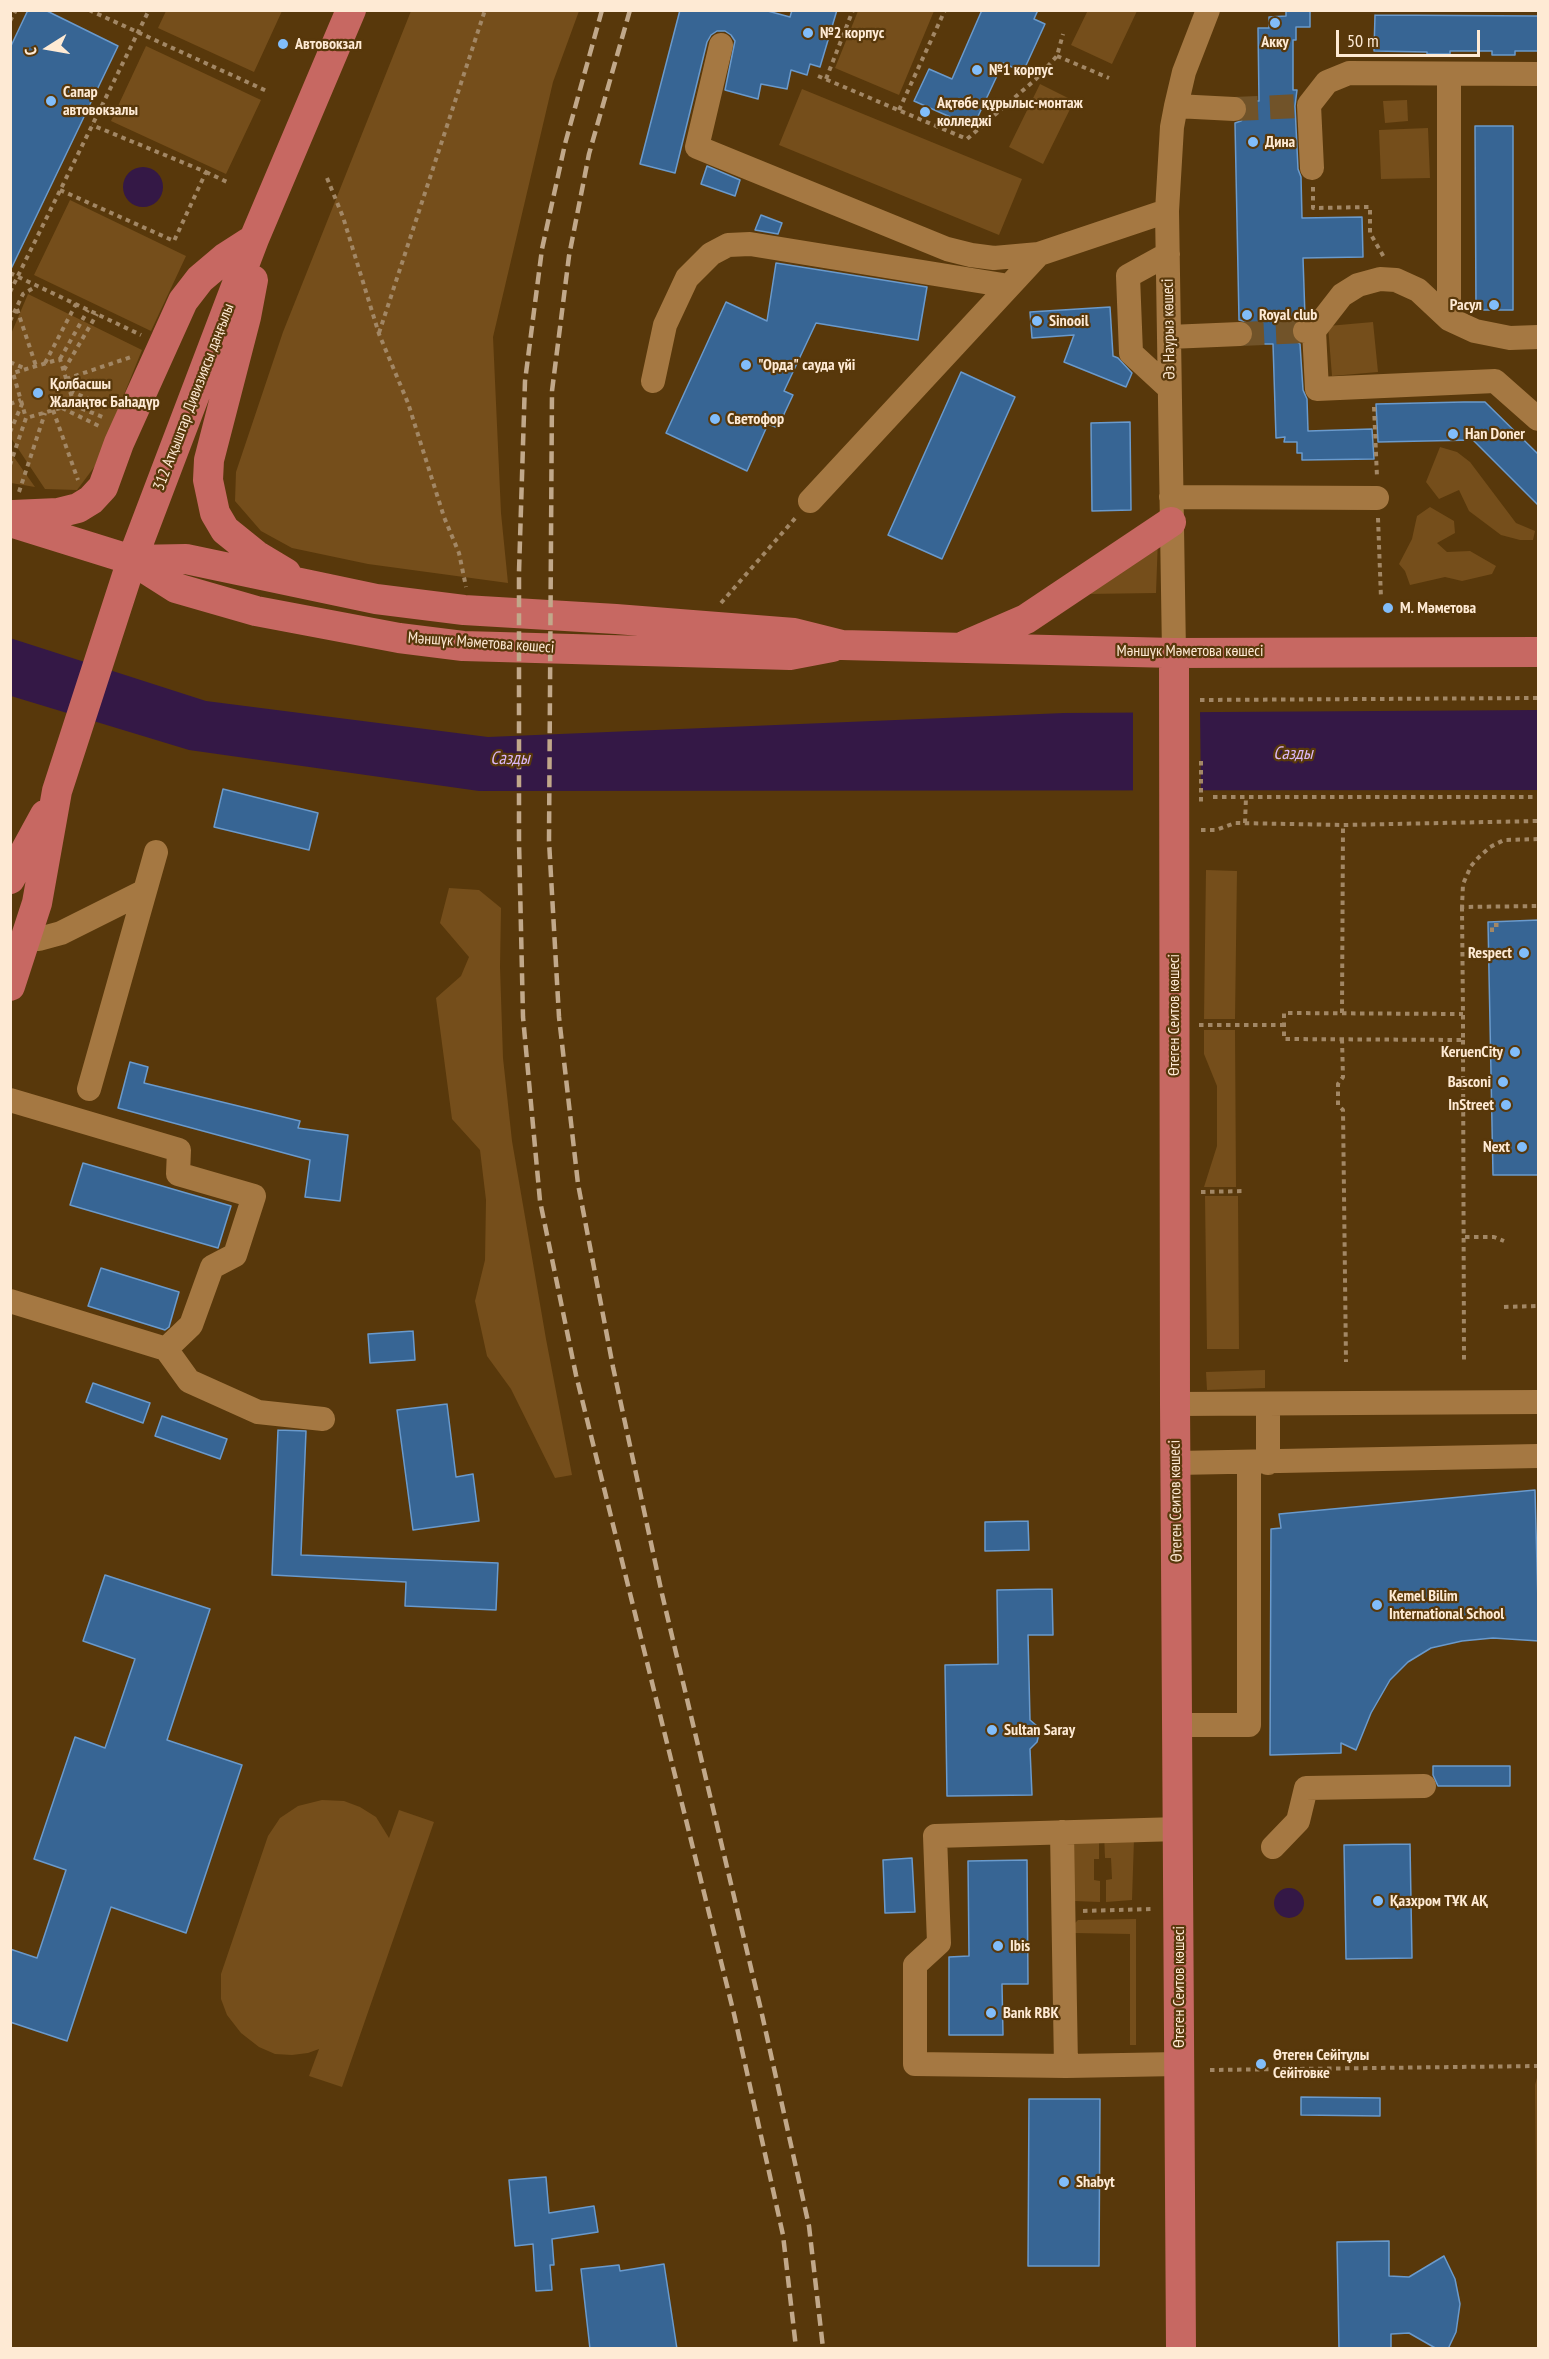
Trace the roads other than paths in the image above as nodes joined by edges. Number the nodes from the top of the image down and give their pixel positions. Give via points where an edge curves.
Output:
1 (351, 10) edge
2 (1208, 10) edge
3 (721, 45) dead end
4 (1449, 74) junction
5 (1539, 74) edge
6 (1176, 106) junction
7 (1234, 109) tunnel mouth
8 (1312, 168) road end
9 (1167, 211) junction
10 (254, 238) junction
11 (1039, 254) junction
12 (1168, 254) junction
13 (1009, 286) junction
14 (1449, 319) junction
15 (1240, 334) tunnel mouth
16 (1169, 337) junction
17 (1539, 337) edge
18 (653, 381) dead end
19 (1169, 388) junction
20 (1539, 419) edge
21 (1377, 498) dead end
22 (810, 501) road end
23 (1171, 509) junction
24 (13, 510) edge
25 (132, 560) junction
26 (306, 585) junction
27 (842, 645) junction
28 (958, 649) junction
29 (1539, 652) edge
30 (1174, 653) junction
31 (57, 791) junction
32 (156, 852) dead end
33 (10, 879) edge
34 (145, 891) junction
35 (27, 935) junction
36 (10, 986) edge
37 (89, 1089) dead end
38 (10, 1100) edge
39 (10, 1302) edge
40 (166, 1349) junction
41 (1539, 1402) edge
42 (1175, 1404) junction
43 (1268, 1404) junction
44 (322, 1419) dead end
45 (1539, 1455) edge
46 (1176, 1463) junction
47 (1258, 1463) junction
48 (1178, 1725) junction
49 (1424, 1786) dead end
50 (1179, 1829) junction
51 (1062, 1832) junction
52 (1273, 1847) dead end
53 (1179, 2064) junction
54 (1066, 2066) junction
55 (1181, 2349) edge

1 - 10 main road, 312 Атқыштар Дивизиясы даңғылы
2 - 6 street, Әз Наурыз көшесі via 1184,72
3 - 11 street via 697,147 946,249 994,258
4 - 5 street
4 - 8 street via 1348,73 1327,82 1305,105
4 - 14 street
6 - 7 street
6 - 9 street, Әз Наурыз көшесі
9 - 11 street
9 - 12 street, Әз Наурыз көшесі
10 - 24 main road via 200,279 183,301 103,487 78,508 58,513
10 - 25 main road, 312 Атқыштар Дивизиясы даңғылы
10 - 26 main road via 253,278 246,316 209,460 210,497 225,530 256,555
11 - 13 street
12 - 16 street, Әз Наурыз көшесі
12 - 19 street via 1128,276 1131,353
13 - 18 street via 750,244 728,245 711,254 687,278 665,325
13 - 22 street
14 - 17 street via 1475,331 1510,338
14 - 20 street via 1418,290 1396,280 1380,279 1358,285 1342,295 1310,331 1317,389 1495,381
15 - 16 street
16 - 19 street, Әз Наурыз көшесі
19 - 23 street, Әз Наурыз көшесі
21 - 23 street
23 - 28 main road via 1026,619
23 - 30 street, Әз Наурыз көшесі
24 - 25 main road, Мәншүк Мәметова көшесі
25 - 26 main road, Мәншүк Мәметова көшесі via 186,559
25 - 27 main road, Мәншүк Мәметова көшесі via 176,588 256,611 463,646 790,655
25 - 31 main road, 312 Атқыштар Дивизиясы даңғылы
26 - 27 main road, Мәншүк Мәметова көшесі via 464,610 794,633
27 - 28 main road, Мәншүк Мәметова көшесі
28 - 30 main road, Мәншүк Мәметова көшесі
29 - 30 main road, Мәншүк Мәметова көшесі
30 - 42 main road, Өтеген Сеитов көшесі via 1187,700 1174,805
31 - 33 main road, 312 Атқыштар Дивизиясы даңғылы
31 - 35 main road, 312 Атқыштар Дивизиясы даңғылы via 37,903
32 - 34 street
34 - 35 street via 61,933 39,939
34 - 37 street
35 - 36 main road, 312 Атқыштар Дивизиясы даңғылы
38 - 40 street via 179,1150 178,1174 254,1196 235,1255 212,1267 191,1325
39 - 40 street
40 - 44 street via 189,1381 258,1412
41 - 43 street
42 - 43 street
42 - 46 main road, Өтеген Сеитов көшесі
43 - 47 street
45 - 47 street
46 - 47 street
46 - 48 main road, Өтеген Сеитов көшесі
47 - 48 street via 1249,1725
48 - 50 main road, Өтеген Сеитов көшесі
49 - 52 street via 1306,1788 1298,1821
50 - 51 street
50 - 53 main road, Өтеген Сеитов көшесі
51 - 54 street
51 - 54 street via 935,1836 939,1943 915,1965 915,2064
53 - 54 street
53 - 55 main road, Өтеген Сеитов көшесі

